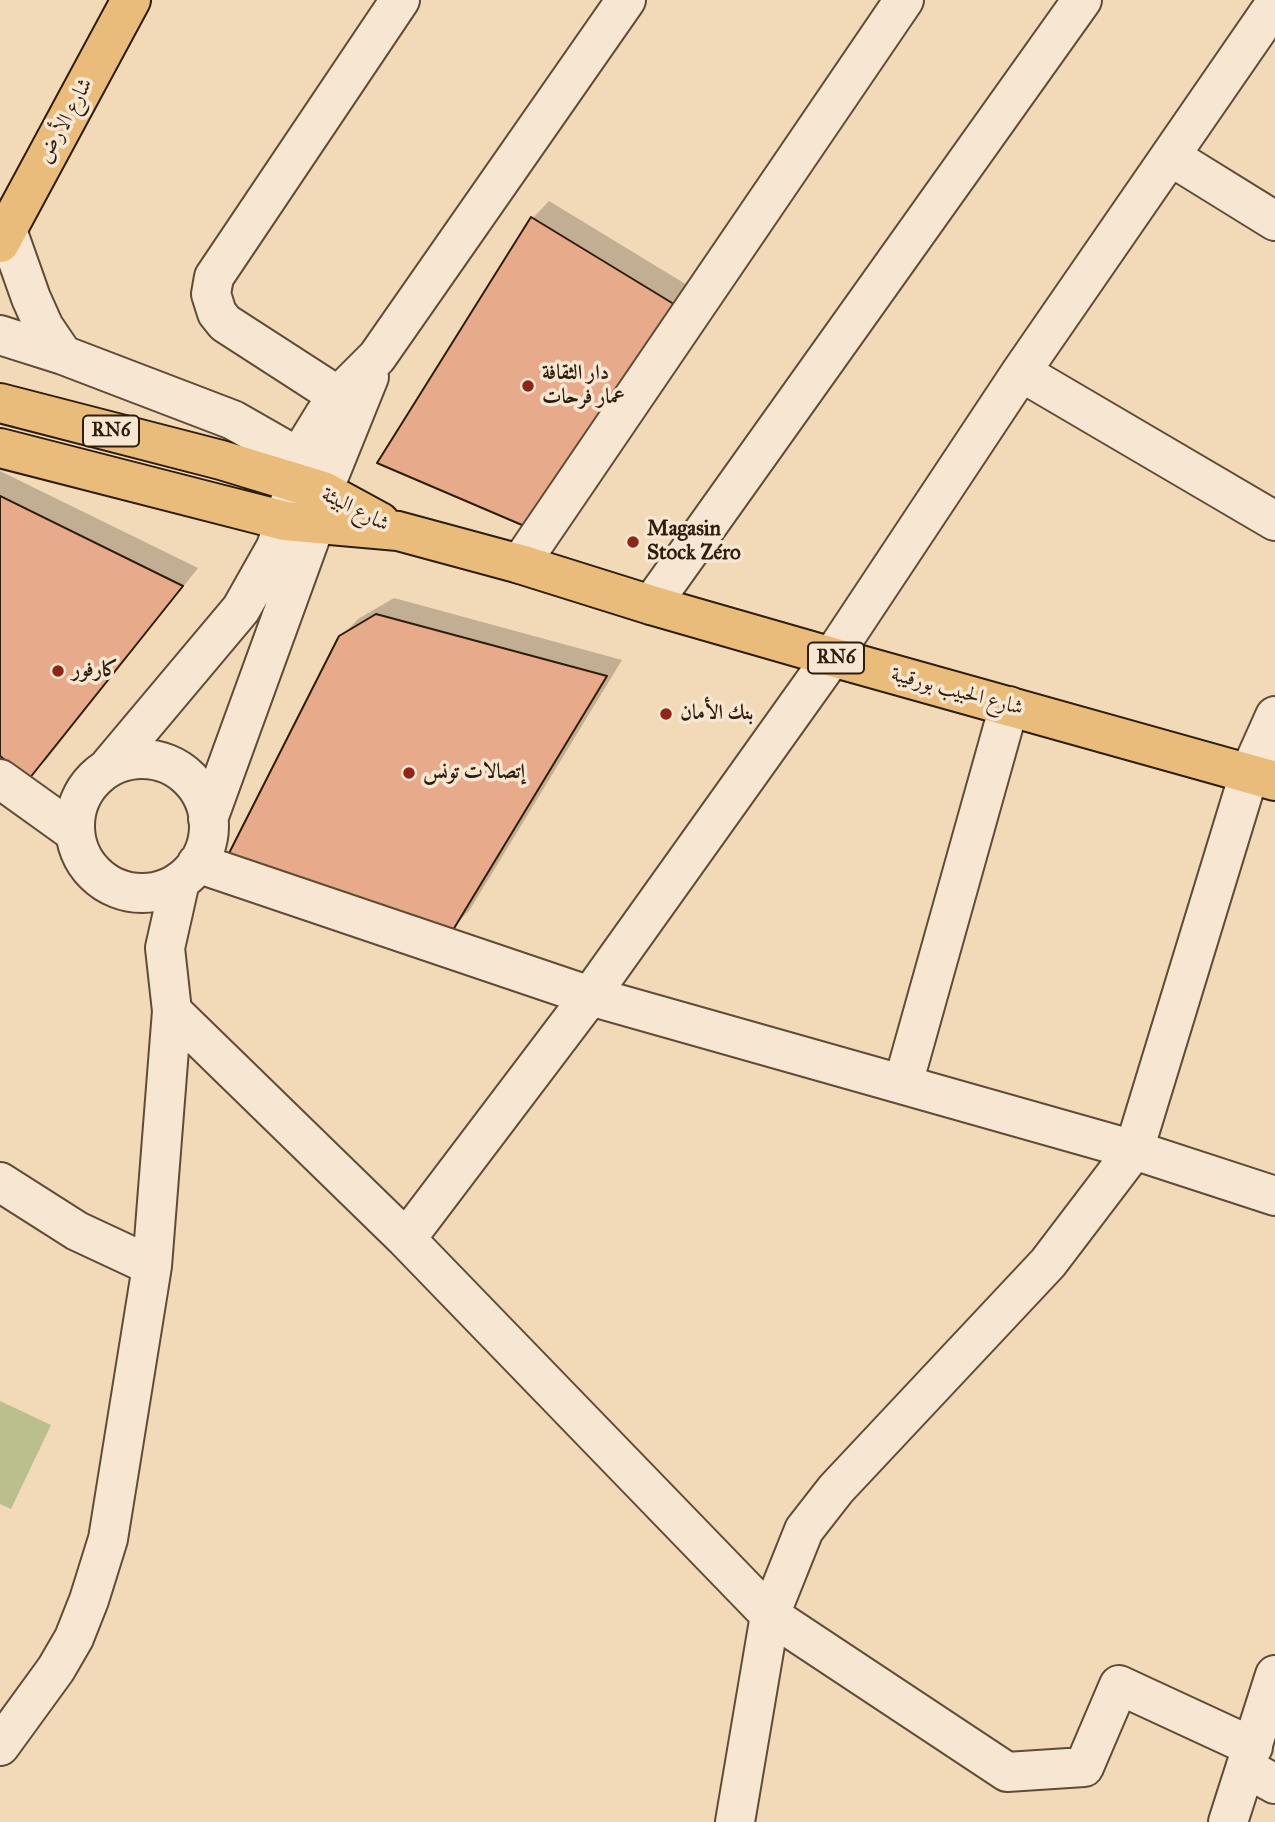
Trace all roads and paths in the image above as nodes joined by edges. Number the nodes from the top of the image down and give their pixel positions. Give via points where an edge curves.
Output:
1 (131, 0) edge
2 (400, 0) edge
3 (626, 0) edge
4 (904, 0) edge
5 (1082, 0) edge
6 (1275, 4) edge
7 (1170, 156) junction
8 (1275, 221) edge
9 (3, 236) edge
10 (0, 335) edge
11 (63, 355) junction
12 (377, 357) junction
13 (1021, 372) junction
14 (338, 396) junction
15 (0, 402) edge
16 (0, 447) edge
17 (308, 492) junction
18 (1275, 521) edge
19 (398, 531) joint
20 (520, 564) junction
21 (651, 605) junction
22 (832, 657) junction
23 (1009, 706) junction
24 (1275, 716) edge
25 (110, 765) junction
26 (1262, 777) edge
27 (0, 779) edge
28 (208, 819) junction
29 (74, 832) junction
30 (189, 872) junction
31 (111, 886) junction
32 (165, 948) junction
33 (590, 996) junction
34 (172, 1011) junction
35 (903, 1084) junction
36 (1134, 1150) junction
37 (0, 1182) edge
38 (1275, 1196) edge
39 (406, 1239) junction
40 (152, 1266) junction
41 (770, 1615) junction
42 (1275, 1675) edge
43 (0, 1746) edge
44 (1258, 1767) edge
45 (735, 1822) edge
46 (1228, 1822) edge

1 - 9 main road, شارع الأرض
2 - 14 street via 214,277 211,294 225,323
3 - 12 street
4 - 20 street
5 - 21 street
6 - 7 street
7 - 8 street
7 - 13 street
9 - 11 street via 44,327
10 - 11 street
11 - 17 street via 233,420
12 - 14 street
12 - 17 street
13 - 18 street
13 - 22 street
14 - 17 street via 309,440
15 - 17 main road, شارع البيئة / RN6 via 221,460
16 - 17 main road, شارع البيئة / RN6 via 209,502
17 - 19 main road, شارع البيئة / RN6
17 - 25 street via 241,609
17 - 28 street
19 - 20 main road, شارع الحبيب بورقيبة / RN6
20 - 21 main road, شارع الحبيب بورقيبة / RN6
21 - 22 main road, شارع الحبيب بورقيبة / RN6
22 - 23 main road, شارع الحبيب بورقيبة / RN6
22 - 33 street
23 - 26 main road, شارع الحبيب بورقيبة / RN6
23 - 35 street
24 - 26 street
25 - 28 street via 136,758 161,761 185,773 201,794
25 - 29 street via 90,782 77,805
26 - 36 street
27 - 29 street
28 - 30 street via 206,842
29 - 31 street via 86,863
30 - 31 street via 164,889 146,893
30 - 32 street
30 - 33 street
31 - 32 street
32 - 34 street
33 - 35 street
33 - 39 street
34 - 39 street
34 - 40 street
35 - 36 street
36 - 38 street
36 - 41 street via 1048,1263 821,1508 804,1530
37 - 40 street via 77,1231
39 - 41 street
40 - 43 street via 108,1539 89,1600 56,1669
41 - 44 street via 1007,1772 1084,1767 1119,1685
41 - 45 street
42 - 44 street
44 - 46 street

